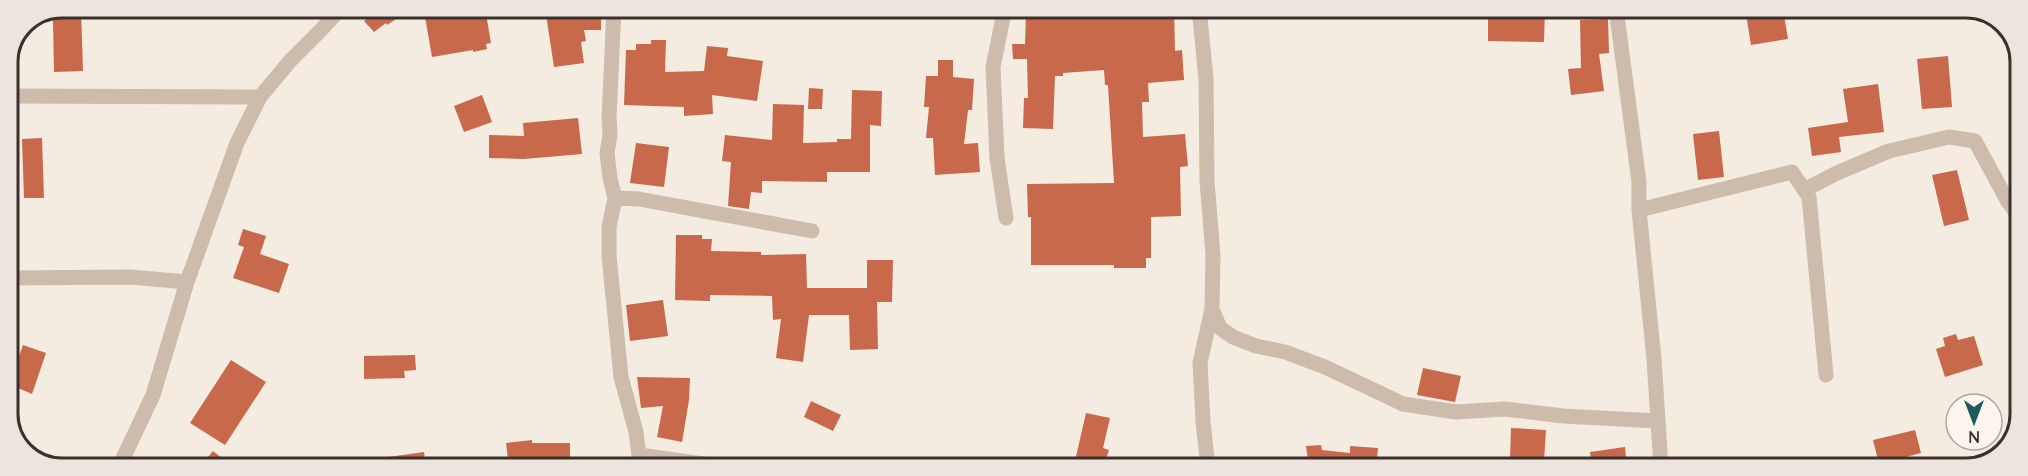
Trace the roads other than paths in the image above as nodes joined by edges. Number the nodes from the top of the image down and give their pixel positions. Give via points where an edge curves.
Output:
1 (332, 18) edge
2 (614, 18) edge
3 (1003, 18) edge
4 (1199, 18) edge
5 (1617, 18) edge
6 (18, 96) edge
7 (260, 97) junction
8 (1804, 190) junction
9 (615, 198) junction
10 (2010, 204) edge
11 (1639, 210) junction
12 (1006, 218) dead end
13 (812, 231) dead end
14 (18, 278) edge
15 (186, 282) junction
16 (1212, 309) junction
17 (1826, 375) dead end
18 (1658, 421) junction
19 (123, 458) edge
20 (638, 458) edge
21 (1207, 458) edge
22 (1660, 458) edge

1 - 7 street
2 - 9 street via 607,153
3 - 12 street via 993,67 997,158
4 - 16 street via 1206,79
5 - 11 street via 1639,182
6 - 7 street
7 - 15 street via 237,143
8 - 10 street via 1889,151 1949,137 1975,141
8 - 11 street via 1791,172
8 - 17 street via 1809,197
9 - 13 street
9 - 20 street via 609,256 621,376 636,432
11 - 18 street
14 - 15 street via 130,277
15 - 19 street via 153,395
16 - 18 street via 1220,328 1233,337 1325,367 1403,404 1456,412 1505,408 1563,416
16 - 21 street via 1200,363
18 - 22 street

